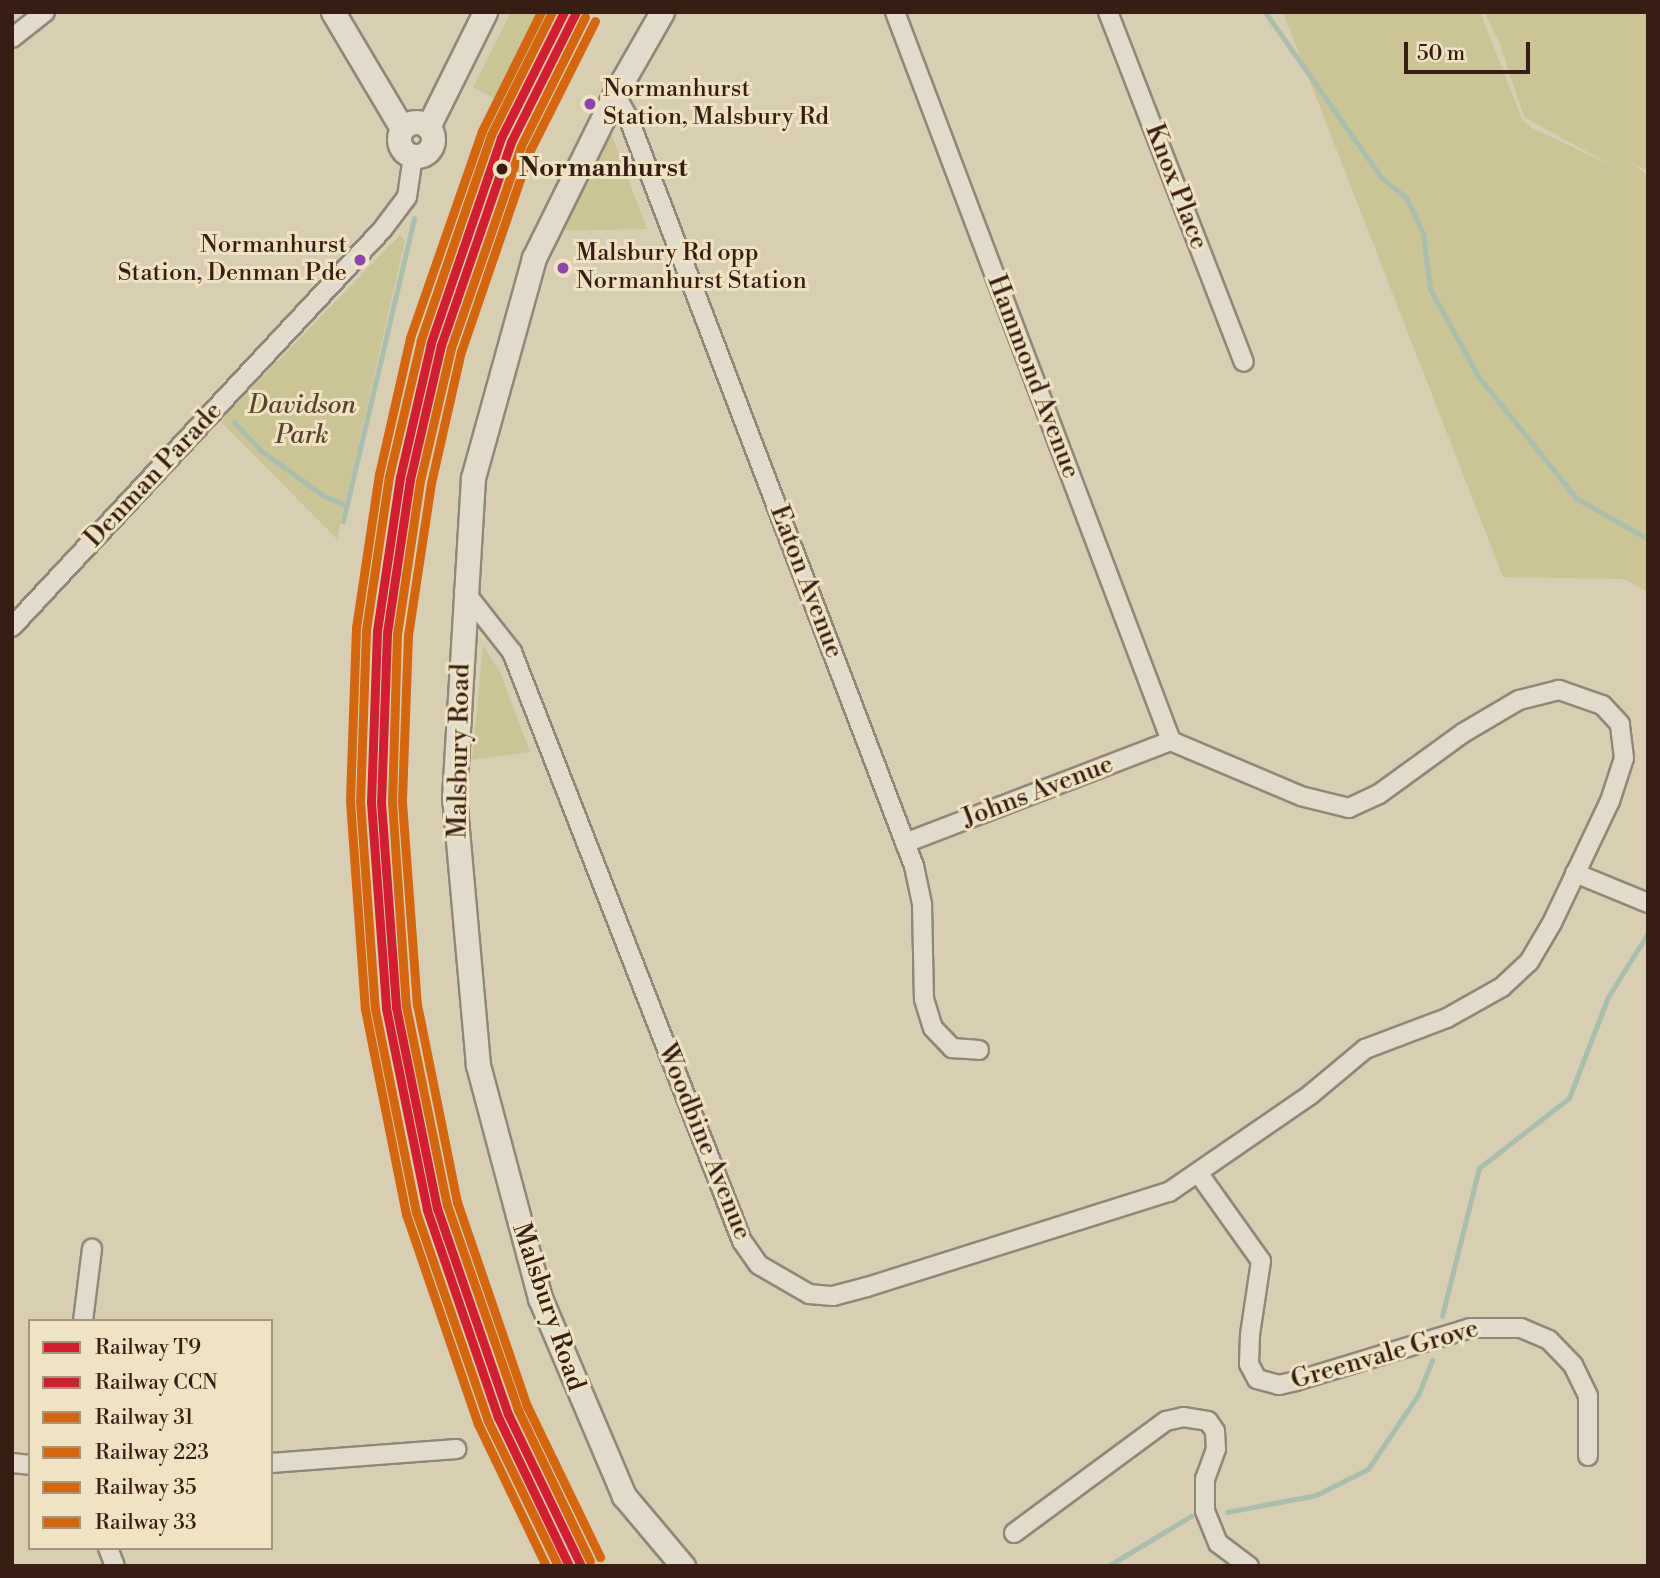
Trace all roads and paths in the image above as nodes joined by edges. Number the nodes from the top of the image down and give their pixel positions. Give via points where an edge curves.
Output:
1 (45, 12) edge
2 (333, 12) edge
3 (485, 12) edge
4 (662, 12) edge
5 (895, 12) edge
6 (1108, 12) edge
7 (12, 38) edge
8 (615, 94) junction
9 (428, 127) junction
10 (402, 128) junction
11 (414, 156) junction
12 (1244, 362) dead end
13 (464, 591) junction
14 (12, 627) edge
15 (1171, 741) junction
16 (905, 843) junction
17 (1576, 873) junction
18 (1648, 903) edge
19 (979, 1050) dead end
20 (1199, 1174) junction
21 (92, 1249) dead end
22 (83, 1319) edge
23 (456, 1449) dead end
24 (1588, 1456) dead end
25 (273, 1463) edge
26 (1013, 1533) dead end
27 (683, 1566) edge
28 (1248, 1566) edge

1 - 7 street
2 - 10 street
3 - 9 street
4 - 8 street, Malsbury Road
5 - 15 street, Hammond Avenue
6 - 12 street, Knox Place
8 - 13 street, Malsbury Road via 538,248 522,293 473,478
8 - 16 street, Eaton Avenue via 628,117
9 - 10 street via 418,121
9 - 11 street via 431,147
10 - 11 street via 399,143
11 - 14 street, Denman Parade via 407,197 382,230
13 - 20 street, Woodbine Avenue via 513,652 742,1241 759,1265 809,1294 833,1296 1169,1192
13 - 27 street, Malsbury Road via 454,796 478,1065 540,1298 581,1402 624,1496
15 - 16 street, Johns Avenue
15 - 17 street, Woodbine Avenue via 1301,796 1349,808 1379,794 1519,700 1559,690 1602,705 1620,724 1624,758 1610,802
16 - 19 street, Eaton Avenue via 922,905 921,971 933,1028 952,1048
17 - 18 street
17 - 20 street, Woodbine Avenue via 1529,961 1502,987 1447,1018 1365,1049 1310,1096
20 - 24 street, Greenvale Grove via 1261,1261 1249,1364 1257,1379 1279,1385 1470,1328 1521,1328 1549,1340 1573,1365 1588,1396
21 - 22 street
23 - 25 street
26 - 28 street via 1166,1421 1183,1417 1208,1421 1215,1431 1216,1449 1205,1479 1210,1530

